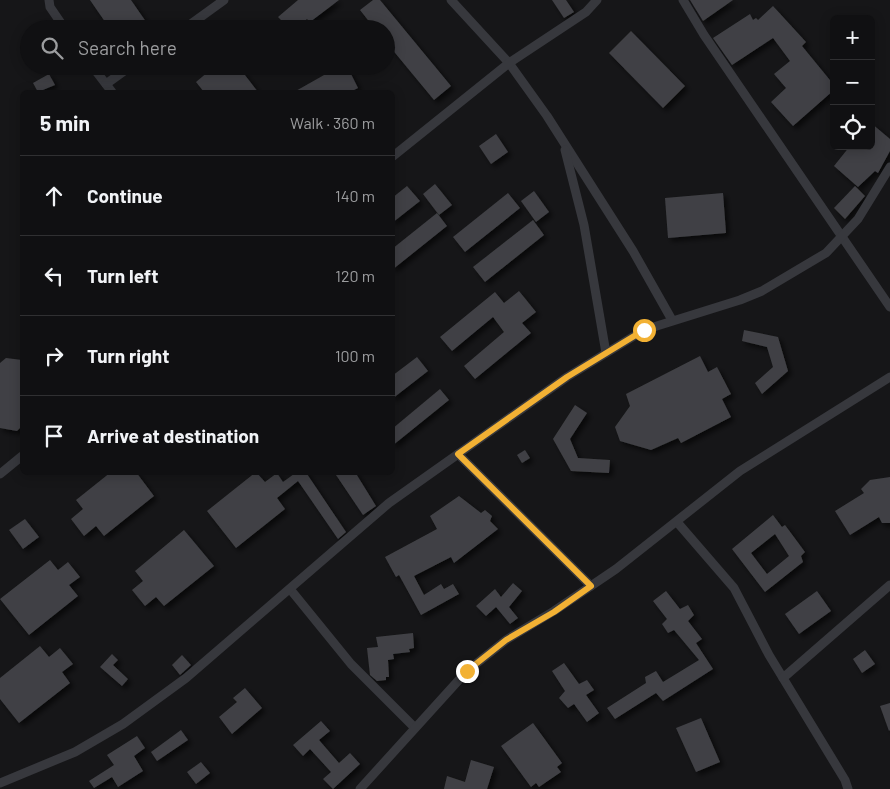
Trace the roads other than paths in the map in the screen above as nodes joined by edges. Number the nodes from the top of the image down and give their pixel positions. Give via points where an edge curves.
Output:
1 (49, 0) edge
2 (224, 0) edge
3 (451, 0) edge
4 (597, 0) edge
5 (683, 0) edge
6 (59, 20) edge
7 (196, 20) edge
8 (509, 63) junction
9 (99, 75) edge
10 (118, 75) edge
11 (106, 84) junction
12 (110, 90) edge
13 (564, 142) junction
14 (395, 155) edge
15 (890, 167) edge
16 (843, 237) junction
17 (890, 307) edge
18 (672, 320) junction
19 (606, 353) junction
20 (890, 377) edge
21 (458, 454) junction
22 (20, 458) edge
23 (0, 474) edge
24 (677, 522) junction
25 (890, 585) edge
26 (591, 586) junction
27 (290, 589) junction
28 (783, 678) junction
29 (414, 727) junction
30 (0, 783) edge
31 (360, 789) edge
32 (848, 789) edge

1 - 6 street
2 - 7 street
3 - 8 street
4 - 8 street via 586,12
5 - 16 street
8 - 13 street
8 - 14 street
9 - 11 street
10 - 11 street
11 - 12 street
13 - 18 street
13 - 19 street via 584,225
15 - 16 street
16 - 17 street
16 - 18 street via 826,253 762,291 704,313
18 - 19 street via 644,330
19 - 21 street
20 - 24 street via 740,471
21 - 26 street
21 - 27 street via 389,503
22 - 23 street
24 - 26 street
24 - 28 street via 734,588
25 - 28 street
26 - 29 street via 506,640 467,671
27 - 29 street via 351,664
27 - 30 street via 186,678 123,724 75,752
28 - 32 street
29 - 31 street

